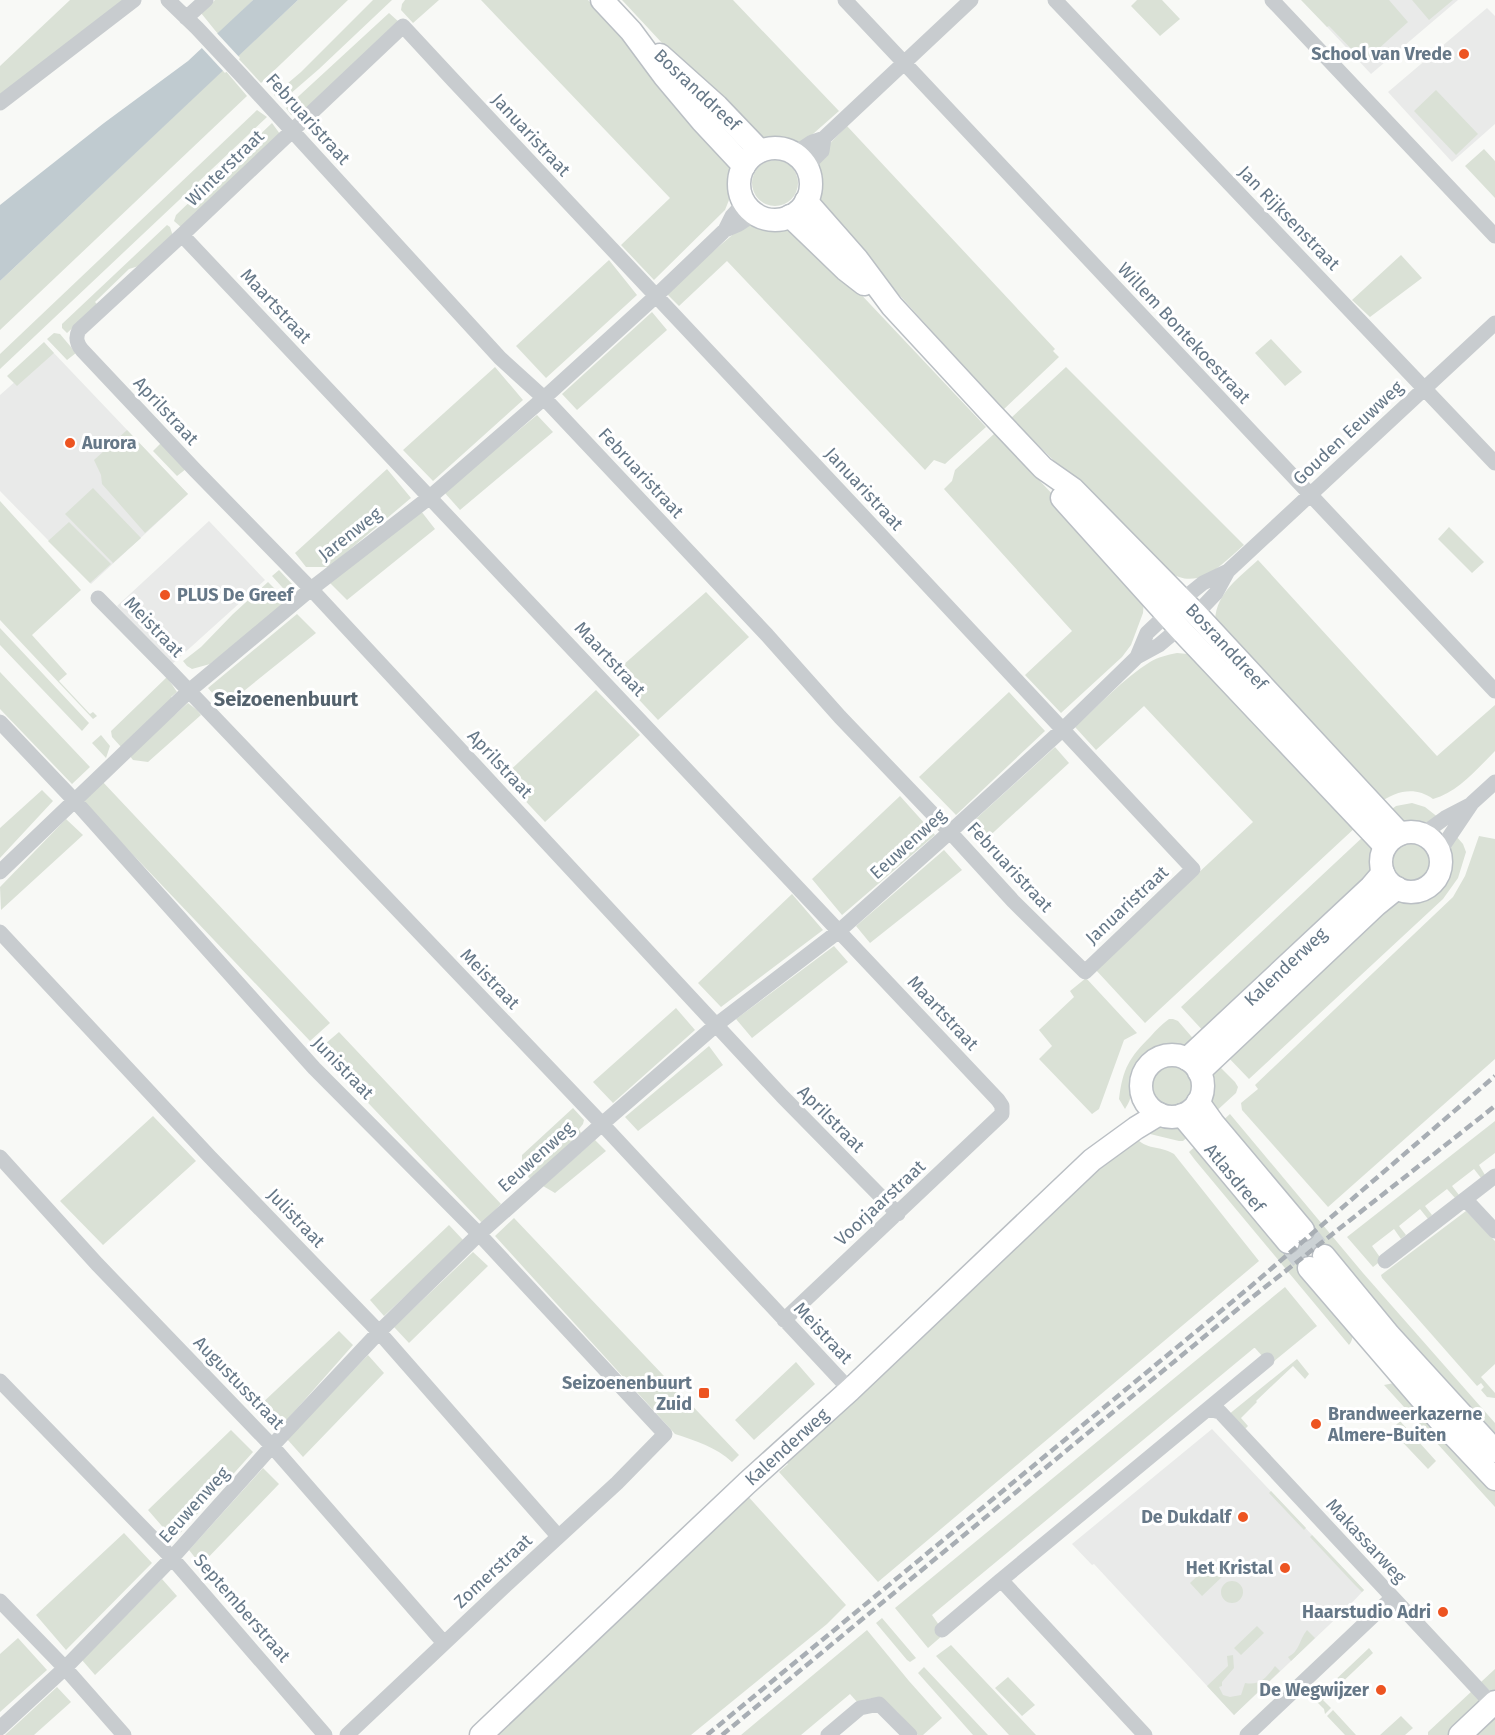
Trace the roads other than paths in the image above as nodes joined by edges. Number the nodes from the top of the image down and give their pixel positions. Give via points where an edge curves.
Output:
1 (134, 0) edge
2 (168, 0) edge
3 (206, 0) edge
4 (602, 0) edge
5 (846, 0) edge
6 (971, 0) edge
7 (1055, 0) edge
8 (1272, 0) edge
9 (191, 23) junction
10 (403, 26) joint
11 (903, 62) junction
12 (0, 104) edge
13 (292, 130) junction
14 (752, 159) junction
15 (800, 161) junction
16 (749, 208) junction
17 (798, 209) junction
18 (182, 235) junction
19 (1495, 236) edge
20 (656, 296) junction
21 (1495, 322) edge
22 (76, 339) joint
23 (1425, 387) junction
24 (544, 398) junction
25 (1495, 463) edge
26 (1311, 495) junction
27 (430, 497) junction
28 (311, 589) junction
29 (98, 598) dead end
30 (1181, 614) junction
31 (189, 691) junction
32 (1495, 691) edge
33 (0, 722) edge
34 (1062, 730) junction
35 (1495, 782) edge
36 (74, 800) junction
37 (1472, 803) junction
38 (950, 832) junction
39 (1424, 834) junction
40 (1392, 840) junction
41 (1439, 852) junction
42 (0, 872) edge
43 (1390, 881) junction
44 (839, 931) junction
45 (0, 932) edge
46 (1085, 972) joint
47 (716, 1025) junction
48 (1193, 1065) junction
49 (1143, 1097) junction
50 (1180, 1110) junction
51 (1002, 1114) joint
52 (602, 1124) junction
53 (0, 1157) edge
54 (1092, 1160) junction
55 (1495, 1176) edge
56 (1465, 1199) junction
57 (897, 1214) junction
58 (1495, 1231) edge
59 (479, 1234) junction
60 (1295, 1236) tunnel mouth
61 (1385, 1261) dead end
62 (1317, 1262) tunnel mouth
63 (784, 1320) junction
64 (379, 1332) junction
65 (1383, 1340) junction
66 (1267, 1360) dead end
67 (0, 1381) edge
68 (850, 1390) junction
69 (1208, 1409) junction
70 (665, 1434) joint
71 (273, 1446) junction
72 (1495, 1450) edge
73 (1495, 1479) edge
74 (558, 1536) junction
75 (172, 1558) junction
76 (1001, 1580) junction
77 (1392, 1598) junction
78 (0, 1601) edge
79 (942, 1630) dead end
80 (444, 1643) junction
81 (64, 1668) junction
82 (1494, 1703) edge
83 (0, 1728) edge
84 (124, 1735) edge
85 (325, 1735) edge
86 (347, 1735) edge
87 (481, 1735) edge
88 (828, 1735) edge
89 (910, 1735) edge
90 (1145, 1735) edge
91 (1247, 1735) edge
92 (1460, 1735) edge

1 - 12 street
2 - 9 street, Februaristraat
3 - 9 street
4 - 14 main road, Bosranddreef via 631,31 717,106
5 - 11 street, Willem Bontekoestraat
6 - 11 street
7 - 23 street, Jan Rijksenstraat
8 - 19 street
9 - 13 street, Februaristraat
10 - 13 street, Winterstraat
10 - 20 street, Januaristraat
11 - 15 street via 824,138 812,142
11 - 26 street, Willem Bontekoestraat
13 - 18 street, Winterstraat
13 - 24 street, Februaristraat via 500,358
14 - 15 main road via 772,148 783,149
14 - 16 main road via 740,178 740,191
15 - 17 main road via 810,178 810,190
16 - 17 main road via 766,219 778,220
16 - 20 street, Jarenweg via 732,216 725,230
17 - 30 main road, Bosranddreef via 846,270 892,306 1043,468 1073,489
18 - 22 street, Winterstraat via 82,326
18 - 27 street, Maartstraat
20 - 24 street, Jarenweg
20 - 34 street, Januaristraat
21 - 23 street, Gouden Eeuwweg
22 - 28 street, Aprilstraat via 82,350
23 - 25 street, Jan Rijksenstraat
23 - 26 street, Gouden Eeuwweg
24 - 27 street, Jarenweg
24 - 38 street, Februaristraat
26 - 30 street, Gouden Eeuwweg via 1228,572 1203,583
26 - 32 street, Willem Bontekoestraat
27 - 28 street, Jarenweg
27 - 44 street, Maartstraat
28 - 31 street, Jarenweg
28 - 47 street, Aprilstraat
29 - 31 street, Meistraat
30 - 34 street, Eeuwenweg via 1159,645 1137,657
30 - 40 main road, Bosranddreef
31 - 36 street, Jarenweg
31 - 52 street, Meistraat
33 - 36 street, Junistraat
34 - 38 street, Eeuwenweg
34 - 46 street, Januaristraat via 1193,869
35 - 37 street
36 - 42 street, Jarenweg
36 - 59 street, Junistraat via 314,1068
37 - 39 street
37 - 41 street
38 - 44 street, Eeuwenweg
38 - 46 street, Februaristraat via 1013,902
39 - 40 main road via 1410,832
39 - 41 main road
40 - 43 main road via 1381,856 1381,867
41 - 43 main road via 1436,878 1426,887 1411,892
43 - 48 main road, Kalenderweg via 1376,905
44 - 47 street, Eeuwenweg
44 - 51 street, Maartstraat via 998,1100
45 - 64 street, Julistraat
47 - 52 street, Eeuwenweg
47 - 57 street, Aprilstraat
48 - 49 main road via 1171,1055 1155,1060 1144,1073
48 - 50 main road via 1202,1082 1202,1093
49 - 50 main road via 1149,1107
49 - 54 main road, Kalenderweg
50 - 54 main road, Kalenderweg via 1136,1128
50 - 60 main road, Atlasdreef via 1213,1123
51 - 57 street, Voorjaarstraat
52 - 59 street, Eeuwenweg
52 - 63 street, Meistraat
53 - 71 street, Augustusstraat
54 - 68 main road, Kalenderweg
55 - 56 street
56 - 58 street
56 - 61 street
57 - 63 street, Voorjaarstraat
59 - 64 street, Eeuwenweg
59 - 70 street, Junistraat
62 - 65 main road
63 - 68 street, Meistraat
64 - 71 street, Eeuwenweg
64 - 74 street, Julistraat
65 - 72 main road
65 - 73 main road via 1444,1425
66 - 69 street
67 - 75 street, Septemberstraat
68 - 87 main road, Kalenderweg
69 - 76 street
69 - 77 street, Makassarweg via 1220,1412
70 - 74 street, Zomerstraat
71 - 75 street, Eeuwenweg
71 - 80 street, Augustusstraat
74 - 80 street, Zomerstraat
75 - 81 street, Eeuwenweg
75 - 85 street, Septemberstraat
76 - 79 street
76 - 90 street
77 - 82 street, Makassarweg
77 - 91 street
78 - 81 street
80 - 86 street, Zomerstraat
81 - 83 street, Eeuwenweg
81 - 84 street
82 - 92 main road
88 - 89 street via 860,1708 879,1704

